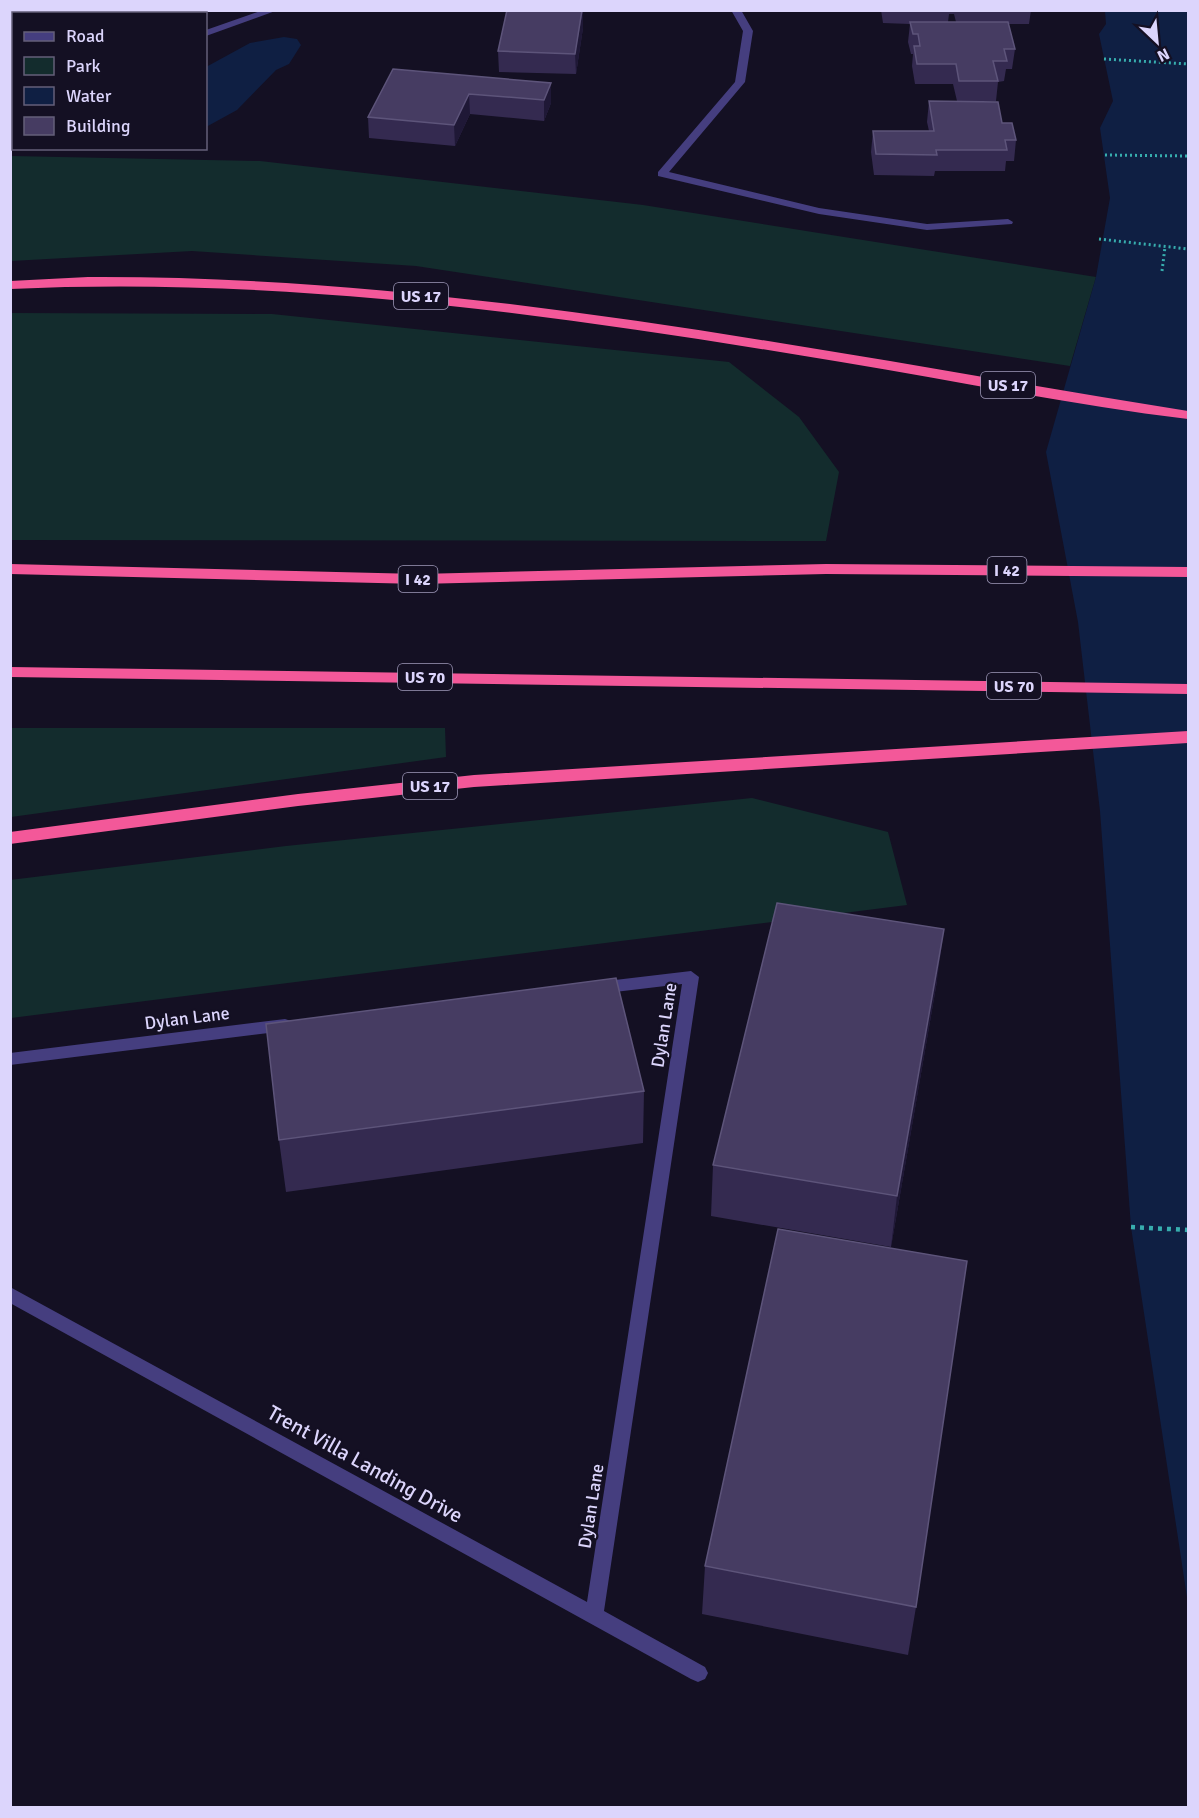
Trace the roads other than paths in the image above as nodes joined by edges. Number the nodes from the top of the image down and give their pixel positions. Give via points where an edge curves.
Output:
1 (274, 10) edge
2 (736, 10) edge
3 (207, 33) edge
4 (1008, 222) dead end
5 (10, 285) edge
6 (1188, 415) edge
7 (10, 568) edge
8 (1188, 572) edge
9 (10, 672) edge
10 (1188, 689) edge
11 (1188, 737) edge
12 (10, 838) edge
13 (586, 989) edge
14 (304, 1023) edge
15 (10, 1059) edge
16 (10, 1294) edge
17 (594, 1616) junction
18 (698, 1673) dead end

1 - 3 street
2 - 4 street via 748,31 740,82 662,174 819,211 927,227
5 - 6 highway, US 17 via 61,281 246,284 406,295 828,354
7 - 8 highway, I 42 via 419,579 826,569
9 - 10 highway, US 70
11 - 12 highway, US 17 via 474,781
13 - 17 street, Dylan Lane via 691,976
14 - 15 street, Dylan Lane
16 - 17 street, Trent Villa Landing Drive
17 - 18 street, Trent Villa Landing Drive

